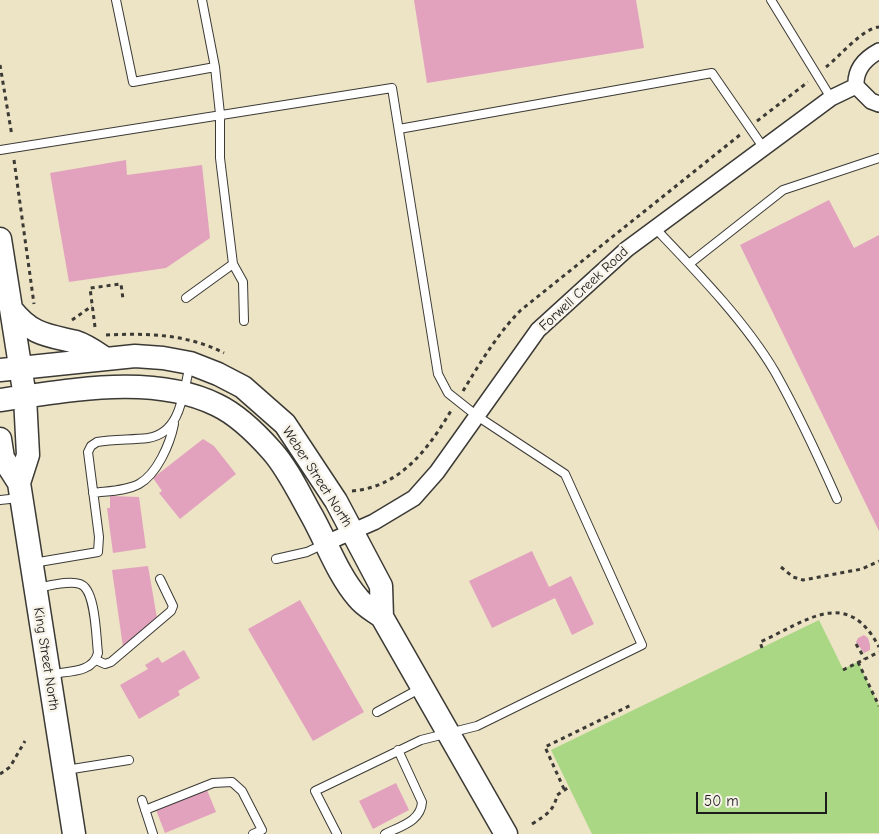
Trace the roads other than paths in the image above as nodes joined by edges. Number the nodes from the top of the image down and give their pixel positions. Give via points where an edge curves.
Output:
1 (116, 0) edge
2 (202, 0) edge
3 (771, 0) edge
4 (879, 51) edge
5 (215, 68) junction
6 (856, 86) junction
7 (831, 98) junction
8 (879, 104) edge
9 (220, 114) junction
10 (399, 129) junction
11 (763, 147) junction
12 (0, 150) edge
13 (879, 158) edge
14 (655, 228) junction
15 (0, 239) edge
16 (233, 264) junction
17 (689, 264) junction
18 (186, 298) dead end
19 (12, 310) junction
20 (244, 321) dead end
21 (106, 359) junction
22 (190, 363) junction
23 (11, 369) edge
24 (182, 394) junction
25 (25, 397) junction
26 (0, 400) edge
27 (477, 416) junction
28 (175, 420) junction
29 (0, 439) edge
30 (93, 493) junction
31 (14, 494) edge
32 (837, 499) dead end
33 (352, 532) junction
34 (326, 544) junction
35 (276, 559) dead end
36 (32, 564) junction
37 (160, 579) dead end
38 (35, 588) junction
39 (382, 617) junction
40 (96, 660) junction
41 (49, 674) junction
42 (423, 686) junction
43 (377, 712) dead end
44 (450, 732) junction
45 (398, 750) junction
46 (129, 760) dead end
47 (64, 771) junction
48 (142, 800) dead end
49 (145, 810) junction
50 (74, 834) edge
51 (153, 834) edge
52 (253, 834) edge
53 (337, 834) edge
54 (385, 834) edge
55 (506, 834) edge

1 - 5 lane via 133,82
2 - 5 lane
3 - 7 lane
4 - 6 street via 860,67 855,77
5 - 9 lane
6 - 7 street, Forwell Creek Road
6 - 8 street via 871,101
7 - 11 street, Forwell Creek Road
9 - 10 lane via 392,88
9 - 12 lane
9 - 16 lane via 220,158
10 - 11 lane via 712,73
10 - 27 lane via 438,374 448,393
11 - 14 street, Forwell Creek Road
13 - 17 lane via 782,190
14 - 17 lane
14 - 27 street, Forwell Creek Road via 627,249 538,330
15 - 19 main road, King Street North
16 - 18 lane
16 - 20 lane via 243,282
17 - 32 lane via 737,320 774,371
19 - 21 main road via 23,324 33,330 77,343
19 - 23 main road, King Street North
21 - 22 main road, Weber Street North via 135,356
21 - 23 main road, Weber Street North
22 - 24 lane
22 - 33 main road, Weber Street North via 243,387 285,424 336,501
23 - 25 main road, King Street North
24 - 25 main road, Weber Street North via 137,387
24 - 28 lane
24 - 34 main road, Weber Street North via 217,405 247,425 274,453
25 - 26 main road, Weber Street North
25 - 31 main road, King Street North via 28,455
27 - 33 street, Forwell Creek Road via 414,498
27 - 44 lane via 565,474 642,645 477,726
28 - 30 lane via 168,446 144,480 125,489
28 - 30 lane via 166,432 156,436 104,441 92,446 88,452
29 - 31 main road, King Street North
30 - 36 lane via 98,552
31 - 36 main road, King Street North
33 - 34 street, Forwell Creek Road
33 - 39 main road, Weber Street North via 381,586
34 - 35 lane
34 - 39 main road, Weber Street North via 341,574 359,599
36 - 38 main road, King Street North
37 - 40 lane via 173,606 171,611 111,662 105,664
38 - 40 lane via 75,584 88,588 92,597
38 - 41 main road, King Street North
39 - 42 main road, Weber Street North
40 - 41 lane via 87,668
41 - 47 main road, King Street North
42 - 43 lane
42 - 44 main road, Weber Street North
44 - 45 lane
44 - 55 main road, Weber Street North
45 - 53 lane via 315,791
45 - 54 lane via 422,802 422,810 419,816
46 - 47 lane
47 - 50 main road, King Street North
48 - 49 lane
49 - 51 lane
49 - 52 lane via 213,783 232,782 242,791 262,830

